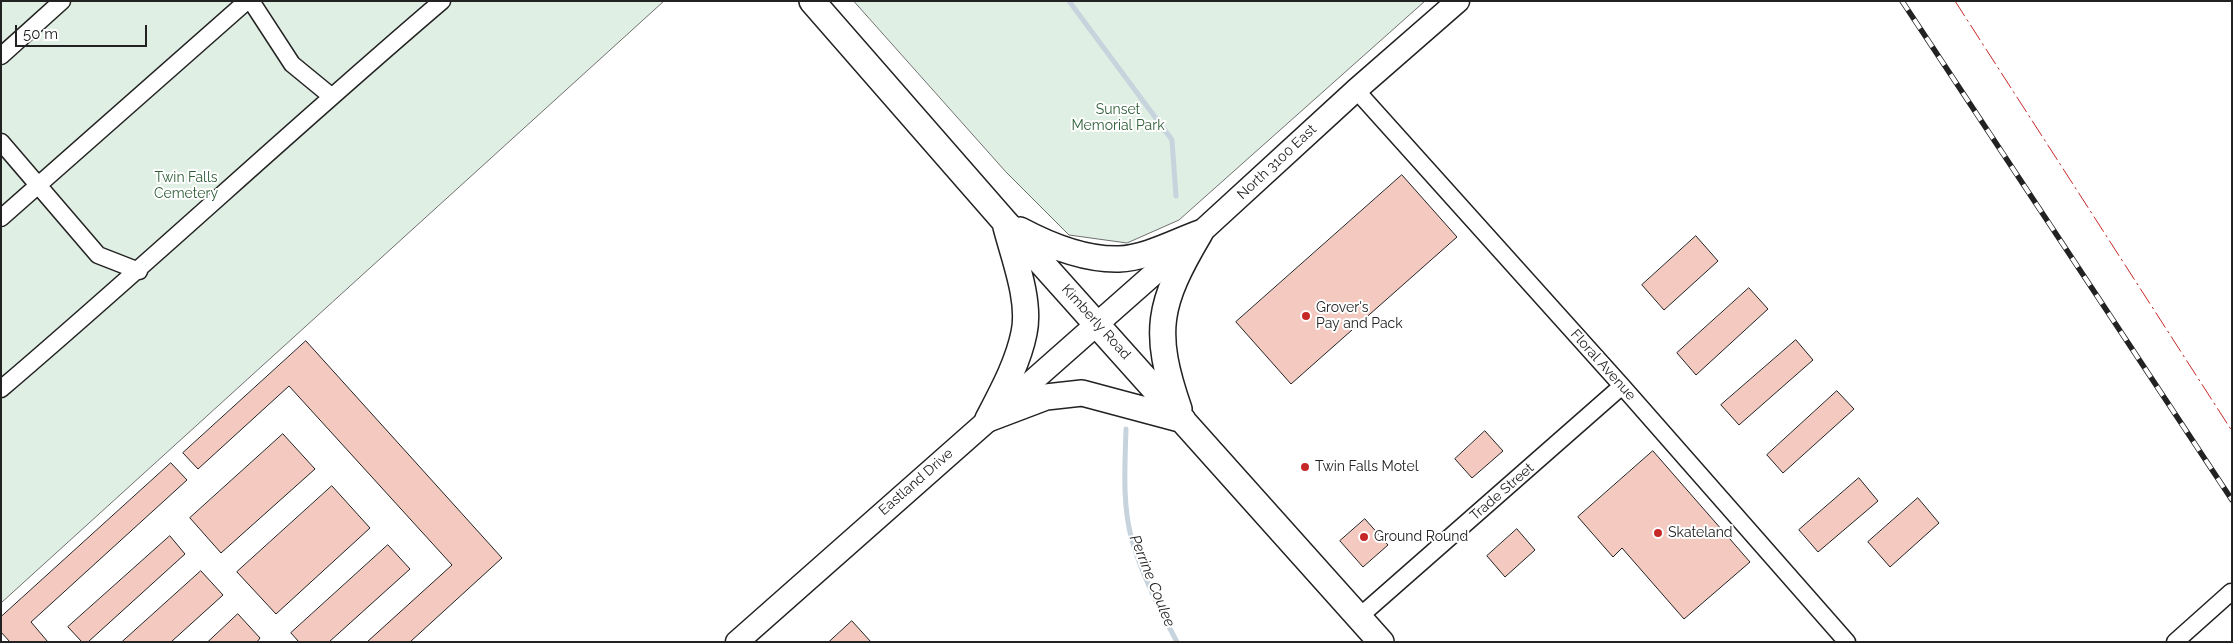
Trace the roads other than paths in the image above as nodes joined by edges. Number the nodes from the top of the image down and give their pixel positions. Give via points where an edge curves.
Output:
1 (62, 1) edge
2 (247, 1) edge
3 (251, 1) edge
4 (442, 1) edge
5 (812, 1) edge
6 (1458, 1) edge
7 (1, 56) edge
8 (1356, 90) junction
9 (331, 96) junction
10 (1, 142) edge
11 (39, 185) junction
12 (1, 218) edge
13 (1005, 222) junction
14 (1200, 233) junction
15 (139, 270) junction
16 (1097, 323) junction
17 (1622, 386) junction
18 (1, 389) edge
19 (988, 419) junction
20 (1183, 420) junction
21 (2231, 592) edge
22 (1359, 617) junction
23 (736, 642) edge
24 (1381, 642) edge
25 (1847, 642) edge
26 (2175, 642) edge

1 - 7 street
2 - 11 street
3 - 9 street via 292,64
4 - 9 street
5 - 13 main road, Kimberly Road
6 - 8 main road, North 3100 East
8 - 14 main road, North 3100 East
8 - 17 street, Floral Avenue
9 - 15 street
10 - 11 street
11 - 12 street
11 - 15 street via 98,255
13 - 14 main road via 1046,244 1120,259 1147,253
13 - 16 main road, Kimberly Road
13 - 19 main road via 1023,293 1024,332 1010,376
14 - 16 main road, North 3100 East
14 - 20 main road via 1167,296 1162,323 1162,349
15 - 18 street
16 - 19 main road, Eastland Drive
16 - 20 main road, Kimberly Road
17 - 22 street, Trade Street
17 - 25 street, Floral Avenue
19 - 20 main road via 1046,397 1082,393
19 - 23 main road, Eastland Drive
20 - 22 main road, Kimberly Road
21 - 26 street
22 - 24 main road, Kimberly Road

